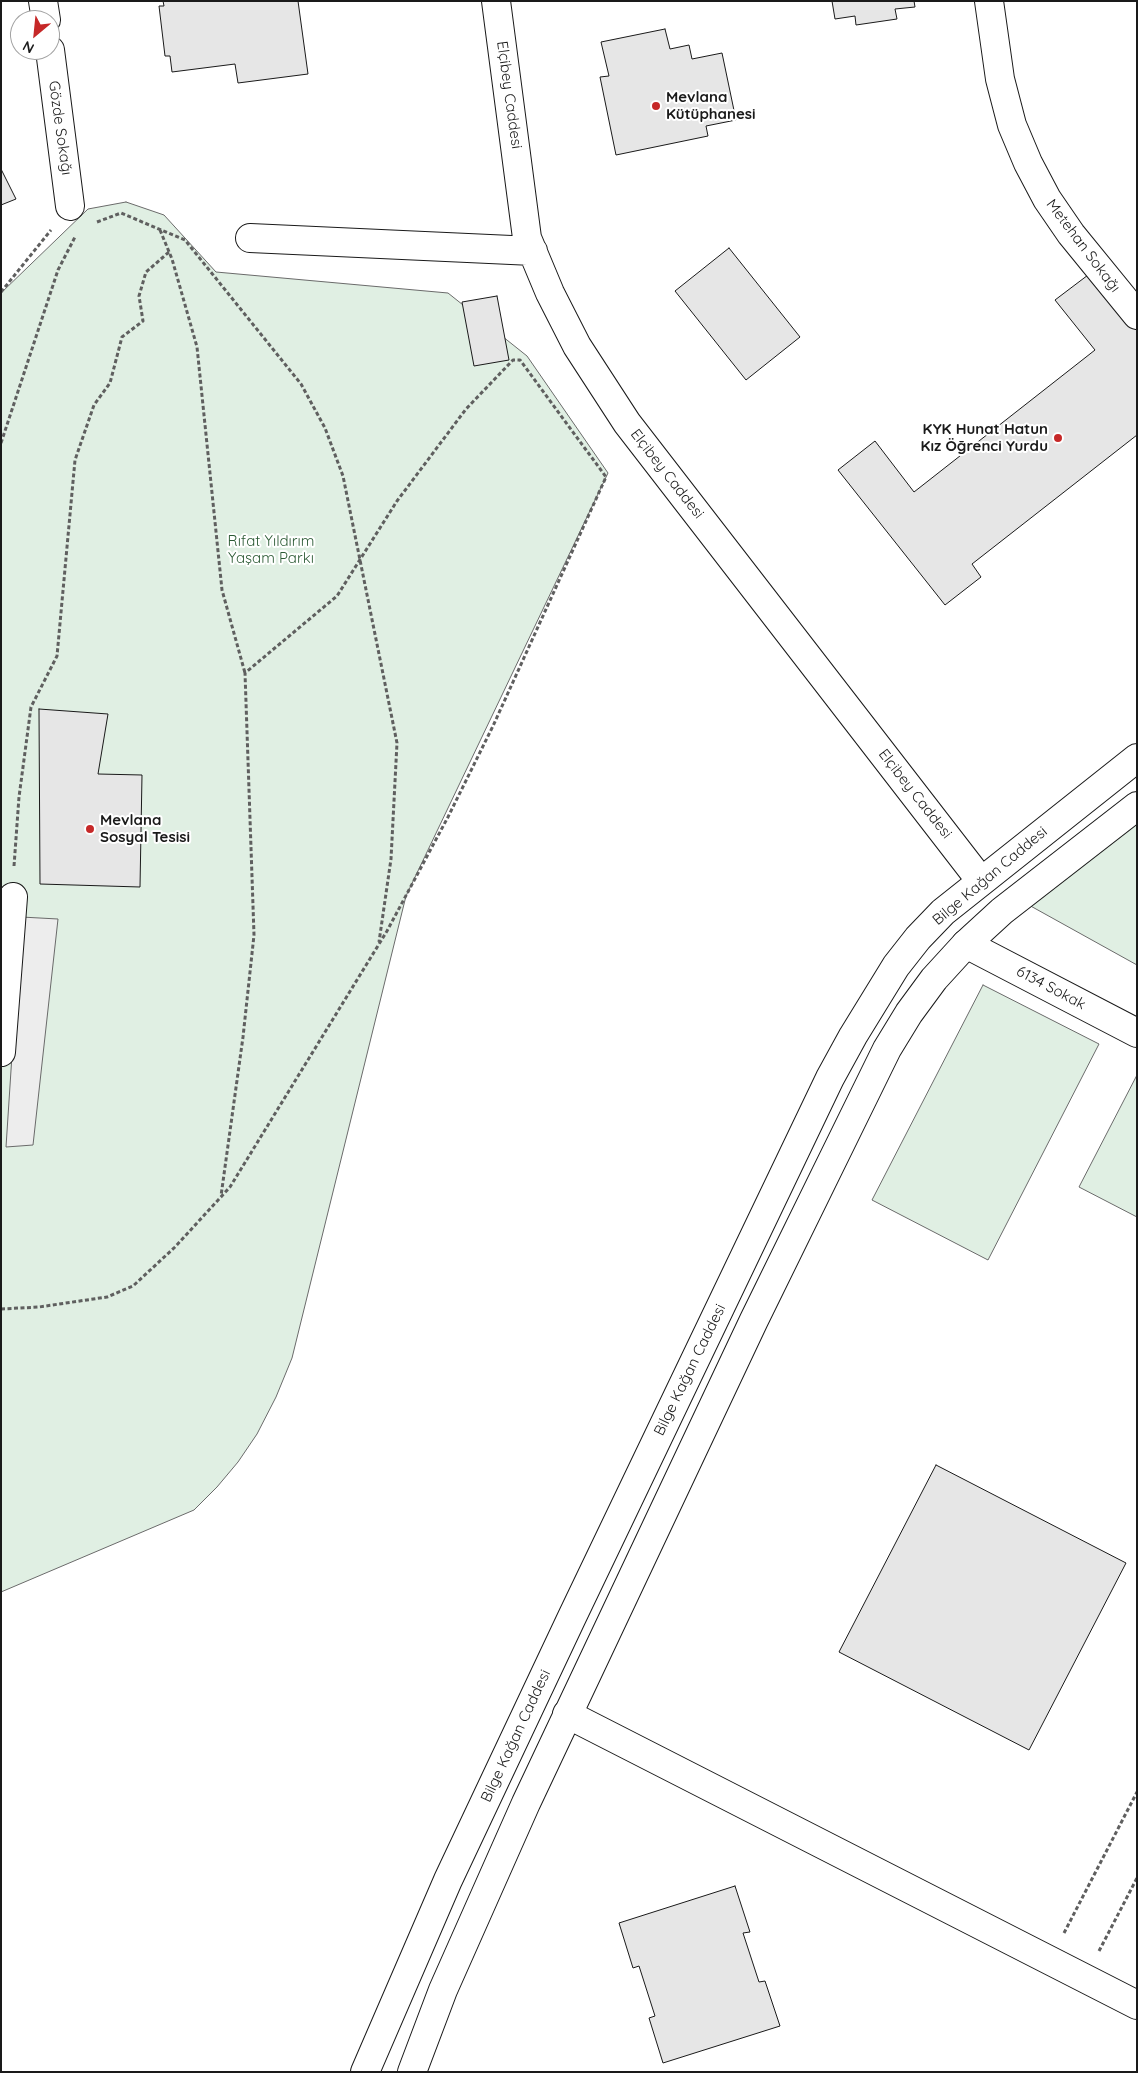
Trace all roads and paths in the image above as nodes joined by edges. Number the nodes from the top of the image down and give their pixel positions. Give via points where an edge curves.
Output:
1 (496, 1) edge
2 (989, 1) edge
3 (52, 60) edge
4 (79, 216) junction
5 (160, 230) junction
6 (76, 237) dead end
7 (250, 238) dead end
8 (533, 251) junction
9 (169, 252) junction
10 (1, 292) edge
11 (1137, 315) edge
12 (1, 443) edge
13 (361, 558) junction
14 (245, 673) junction
15 (1137, 758) edge
16 (1137, 806) edge
17 (982, 880) junction
18 (13, 897) joint
19 (966, 944) junction
20 (378, 946) junction
21 (1137, 1033) edge
22 (1, 1052) edge
23 (221, 1196) junction
24 (1, 1309) edge
25 (567, 1714) junction
26 (1137, 1792) edge
27 (1137, 1878) edge
28 (1050, 1960) junction
29 (1085, 1978) junction
30 (1137, 2005) edge
31 (365, 2072) edge
32 (412, 2072) edge

1 - 8 street, Elçibey Caddesi via 527,238
2 - 11 street, Metehan Sokağı via 1004,95 1028,163 1071,234
3 - 4 street, Gözde Sokağı
4 - 5 path via 121,213
4 - 10 path
5 - 9 path
5 - 13 path via 185,240 301,384 325,428 344,476
6 - 12 path via 58,270
7 - 8 street
8 - 17 street, Elçibey Caddesi via 577,346 627,423
9 - 14 path via 197,347 222,590
9 - 18 path via 146,272 139,296 143,321 122,337 110,383 94,405 75,460 57,656 31,707 18,797
13 - 14 path via 337,596
13 - 20 path via 397,743 392,859
13 - 20 path via 397,501 466,409 513,360 520,360 606,477 489,734
14 - 23 path via 254,935
15 - 17 street, Bilge Kağan Caddesi
16 - 19 street via 1002,911
17 - 31 street, Bilge Kağan Caddesi via 943,912 896,966 830,1078 457,1862
18 - 22 street
19 - 21 street, 6134 Sokak
19 - 25 street via 934,979 886,1050
20 - 23 path via 230,1187
23 - 24 path via 175,1247 133,1286 107,1296 39,1308
25 - 28 street
25 - 32 street via 443,1990
26 - 28 path
27 - 29 path
28 - 29 street
29 - 30 street

